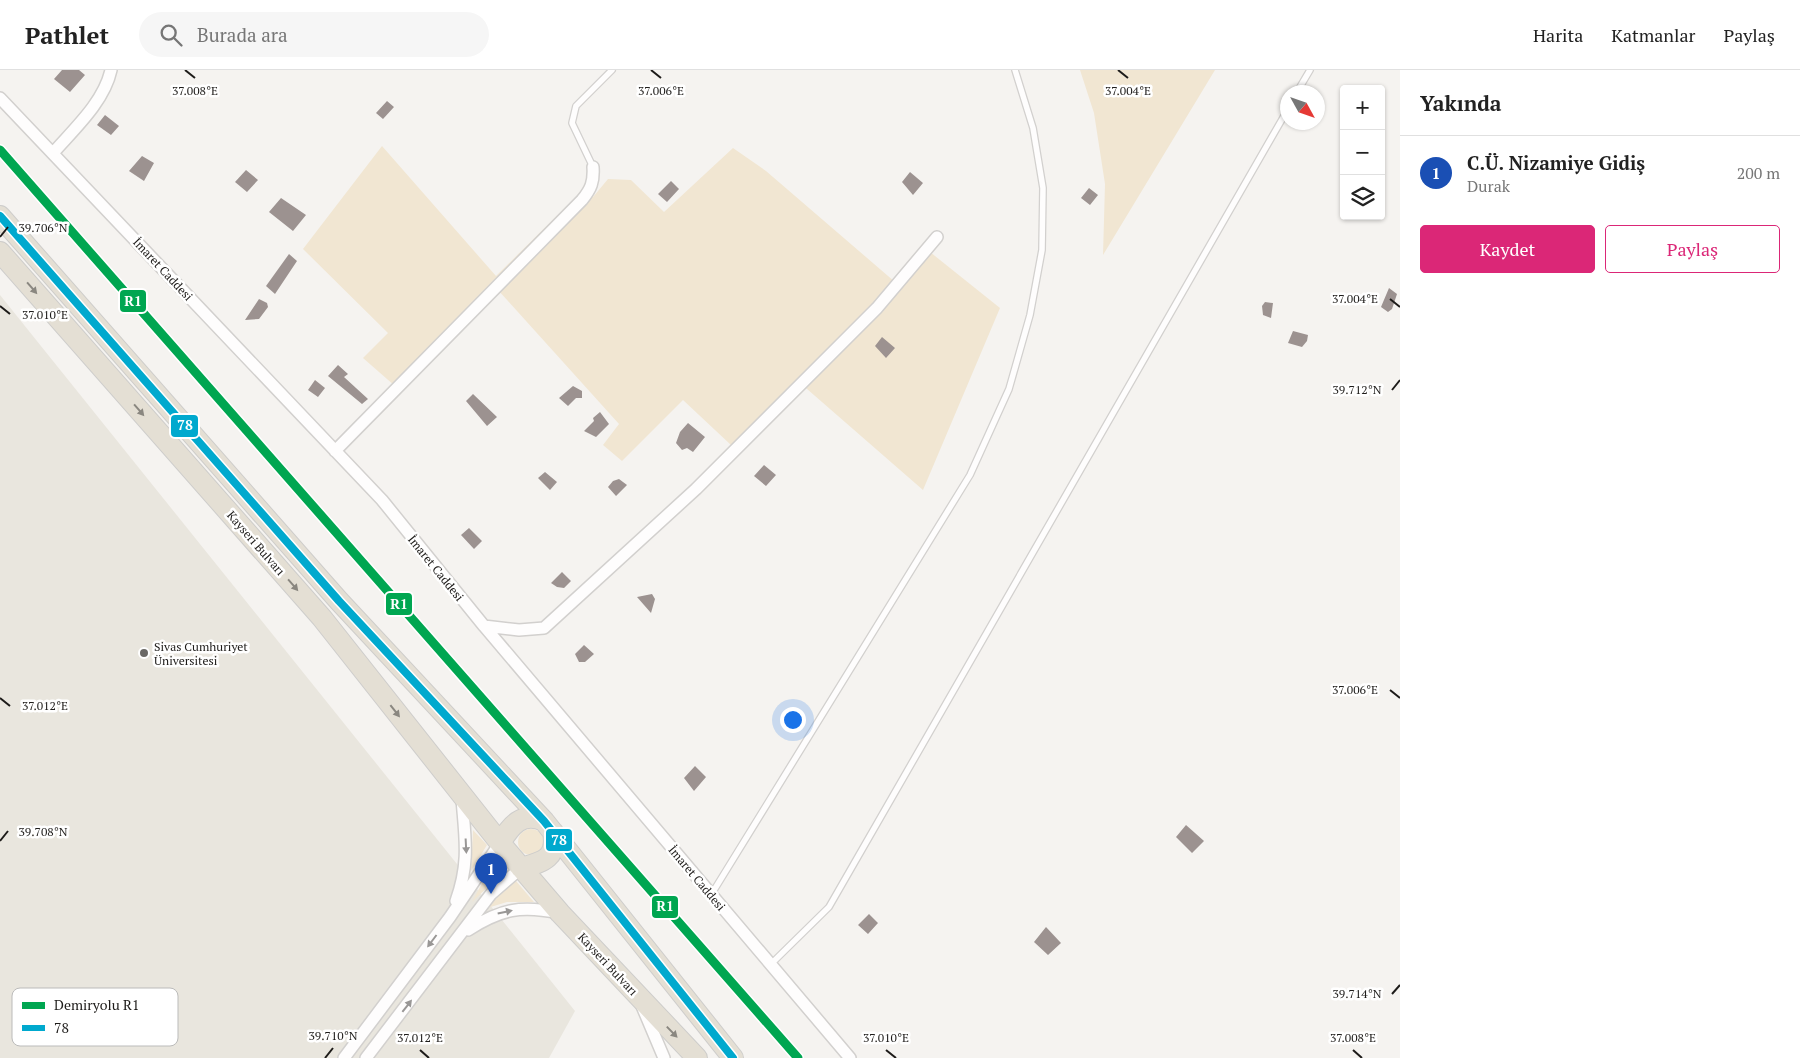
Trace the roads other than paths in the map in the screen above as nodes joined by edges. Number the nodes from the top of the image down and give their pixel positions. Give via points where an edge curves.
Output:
1 (111, 70) edge
2 (612, 70) edge
3 (1015, 70) edge
4 (1310, 70) edge
5 (1301, 85) edge
6 (0, 98) edge
7 (1280, 123) edge
8 (53, 153) junction
9 (593, 167) joint
10 (0, 216) edge
11 (937, 237) dead end
12 (0, 252) edge
13 (335, 451) junction
14 (484, 626) junction
15 (462, 797) junction
16 (548, 827) junction
17 (500, 844) junction
18 (521, 868) junction
19 (711, 895) junction
20 (560, 913) junction
21 (450, 917) junction
22 (462, 934) junction
23 (771, 964) junction
24 (637, 996) junction
25 (344, 1058) edge
26 (366, 1058) edge
27 (664, 1058) edge
28 (697, 1058) edge
29 (733, 1058) edge
30 (850, 1058) edge

1 - 8 street via 108,82 88,113
2 - 9 lane via 576,106 572,123
3 - 19 lane via 1033,128 1043,188 1042,250 1030,315 1009,389 970,474
4 - 5 lane
6 - 8 street, İmaret Caddesi
7 - 23 lane via 829,907
8 - 13 street, İmaret Caddesi
9 - 13 street via 594,179 582,200
10 - 16 highway, Kayseri Bulvarı via 338,600
11 - 14 street via 877,308 696,489 544,628 519,630
12 -> 15 highway, Kayseri Bulvarı via 322,618
13 - 14 street, İmaret Caddesi via 382,500
14 - 19 street, İmaret Caddesi
15 - 17 highway, Kayseri Bulvarı
15 -> 21 street via 466,868
16 - 17 highway via 532,817 522,818
16 - 18 highway via 554,844 547,859
16 - 29 highway, Kayseri Bulvarı
17 - 18 highway
17 - 21 street
18 - 20 highway, Kayseri Bulvarı
18 - 22 street via 491,894
19 - 23 street, İmaret Caddesi
22 -> 20 street via 504,912 538,909
20 - 24 highway, Kayseri Bulvarı
21 -> 25 street
26 -> 22 street
23 - 30 street, İmaret Caddesi
24 - 27 street
24 -> 28 highway, Kayseri Bulvarı

